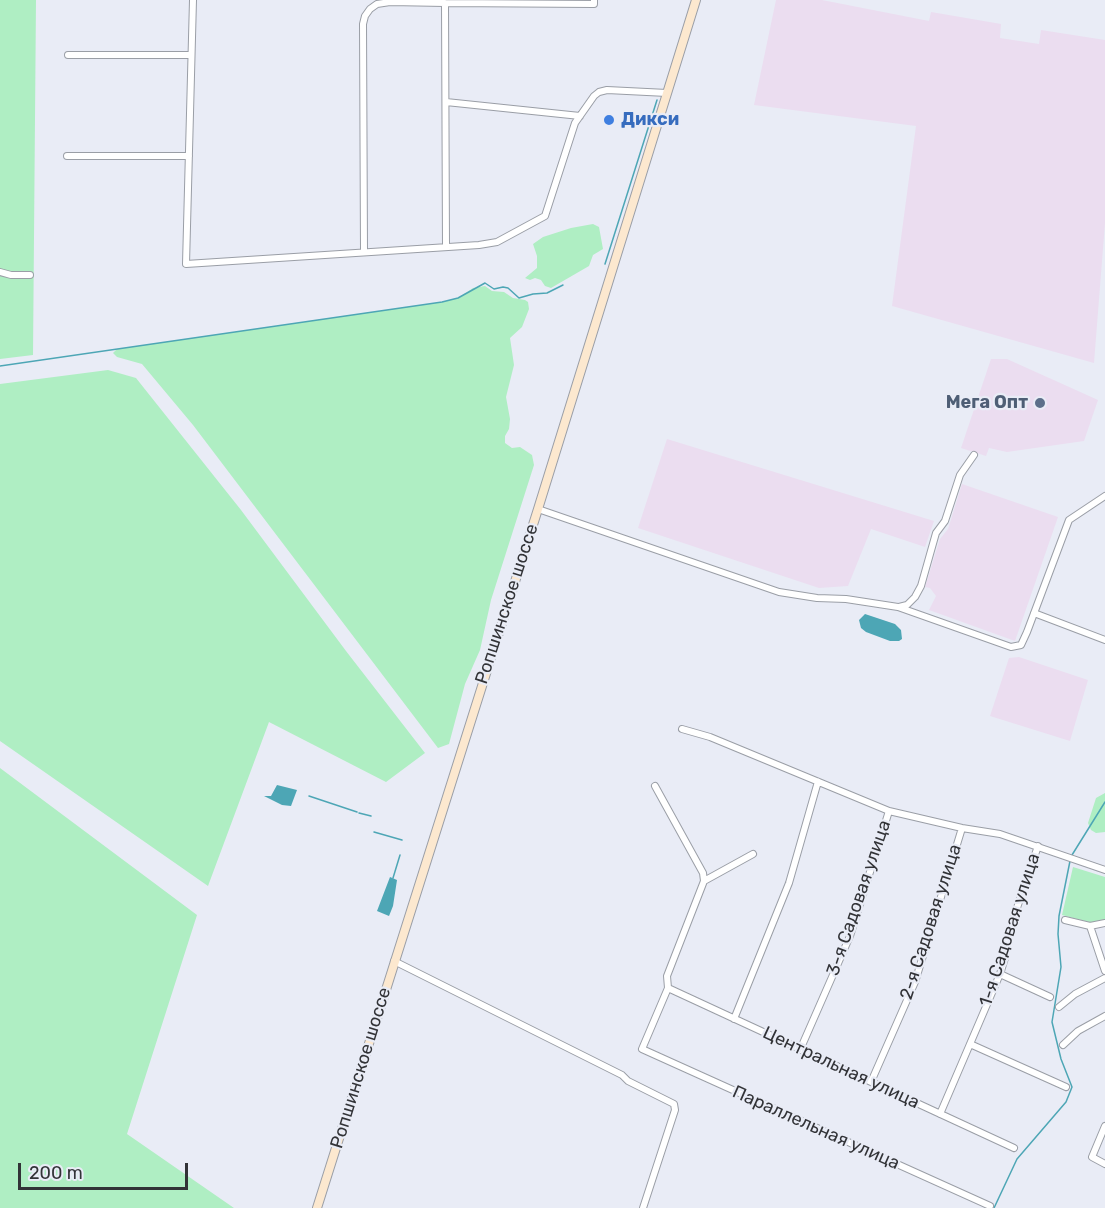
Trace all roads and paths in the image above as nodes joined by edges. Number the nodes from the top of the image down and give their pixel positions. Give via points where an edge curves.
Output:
1 (193, 0) edge
2 (594, 0) edge
3 (696, 0) edge
4 (445, 3) junction
5 (68, 55) dead end
6 (191, 55) junction
7 (667, 93) junction
8 (446, 102) junction
9 (580, 116) junction
10 (67, 156) dead end
11 (189, 156) junction
12 (446, 247) junction
13 (364, 252) junction
14 (0, 272) edge
15 (30, 275) dead end
16 (974, 455) dead end
17 (1105, 496) edge
18 (538, 509) junction
19 (898, 607) junction
20 (1034, 613) junction
21 (1105, 640) edge
22 (682, 729) dead end
23 (819, 782) junction
24 (655, 786) dead end
25 (889, 811) junction
26 (962, 828) junction
27 (1038, 846) junction
28 (753, 854) dead end
29 (1105, 870) edge
30 (704, 882) junction
31 (1065, 920) dead end
32 (1105, 923) edge
33 (1090, 926) junction
34 (394, 962) junction
35 (1105, 971) edge
36 (1000, 974) junction
37 (1105, 978) edge
38 (668, 988) junction
39 (1050, 997) dead end
40 (1059, 1007) dead end
41 (1105, 1016) edge
42 (734, 1019) junction
43 (970, 1044) junction
44 (1063, 1045) dead end
45 (800, 1050) junction
46 (871, 1082) junction
47 (1066, 1087) dead end
48 (940, 1114) junction
49 (1105, 1126) edge
50 (1014, 1148) dead end
51 (1105, 1164) edge
52 (990, 1206) dead end
53 (317, 1208) edge
54 (643, 1208) edge

1 - 6 street
2 - 4 street via 594,4
3 - 7 main road, Ропшинское шоссе
4 - 8 street
4 - 13 street via 377,4 364,16
5 - 6 street
6 - 11 street
7 - 9 street via 599,92
7 - 18 main road, Ропшинское шоссе
8 - 9 street
8 - 12 street
9 - 12 street via 545,216 497,242
10 - 11 street
11 - 13 street via 186,264
12 - 13 street
14 - 15 street
16 - 19 street via 960,475 945,521 936,533 921,586 907,605
17 - 20 street via 1069,520
18 - 19 street via 779,592
18 - 34 main road, Ропшинское шоссе
19 - 20 street via 1011,647 1021,645
20 - 21 street
22 - 23 street
23 - 25 street
23 - 42 street via 789,883
24 - 30 street via 703,873
25 - 26 street
25 - 45 street, 3-я Садовая улица via 850,936
26 - 27 street
26 - 46 street, 2-я Садовая улица via 915,982
27 - 29 street
27 - 36 street, 1-я Садовая улица via 1004,946
28 - 30 street
30 - 38 street via 667,976
31 - 33 street
32 - 33 street
33 - 35 street
34 - 53 main road, Ропшинское шоссе
34 - 54 street via 674,1104
36 - 39 street
36 - 43 street, 1-я Садовая улица
37 - 40 street
38 - 42 street, Центральная улица
38 - 52 street, Параллельная улица via 642,1049
41 - 44 street
42 - 45 street, Центральная улица
43 - 47 street
43 - 48 street, 1-я Садовая улица
45 - 46 street, Центральная улица
46 - 48 street, Центральная улица
48 - 50 street, Центральная улица
49 - 51 street via 1092,1157

